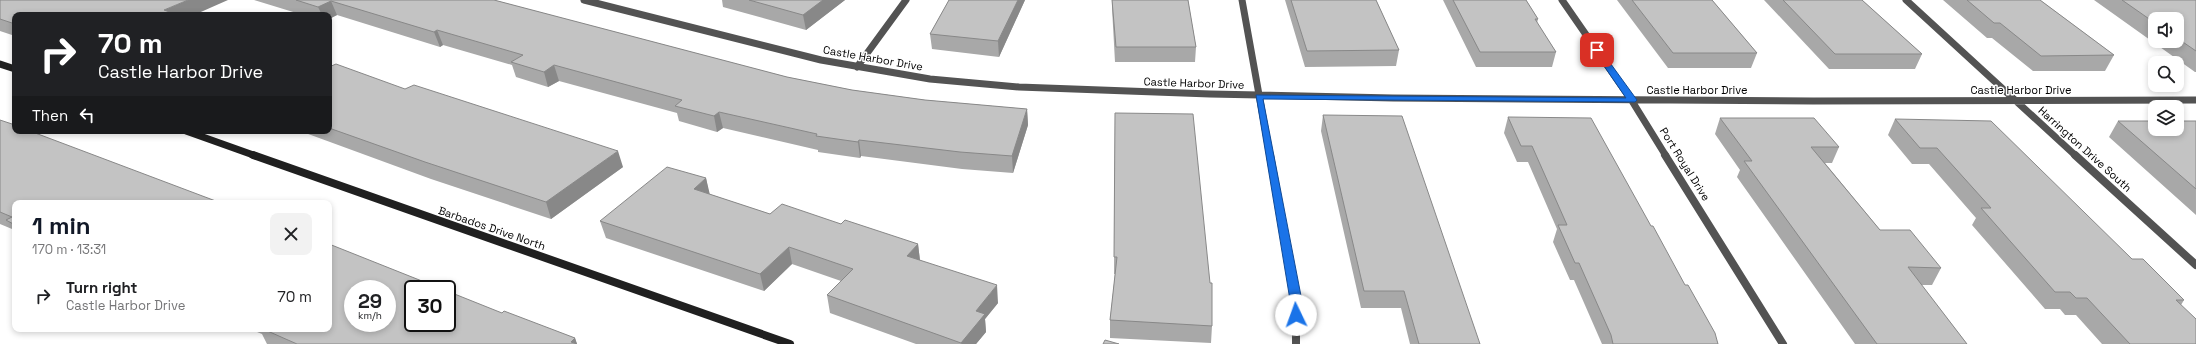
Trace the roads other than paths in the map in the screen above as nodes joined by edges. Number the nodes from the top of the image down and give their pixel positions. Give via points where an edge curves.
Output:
1 (584, 0) edge
2 (906, 0) edge
3 (1242, 0) edge
4 (1562, 0) edge
5 (1906, 0) edge
6 (0, 64) edge
7 (857, 67) junction
8 (12, 68) edge
9 (1258, 96) junction
10 (1632, 100) junction
11 (2196, 100) edge
12 (2018, 102) junction
13 (195, 134) edge
14 (2196, 265) edge
15 (790, 344) edge
16 (1296, 344) edge
17 (1783, 344) edge

1 - 7 street, Castle Harbor Drive via 816,59
2 - 7 street
3 - 9 street
4 - 10 street, Port Royal Drive
5 - 12 street, Harrington Drive South
6 - 8 street
7 - 9 street, Castle Harbor Drive via 974,84
9 - 10 street, Castle Harbor Drive
9 - 16 street via 1296,301
10 - 12 street, Castle Harbor Drive
10 - 17 street, Port Royal Drive
11 - 12 street, Castle Harbor Drive
12 - 14 street, Harrington Drive South
13 - 15 street, Barbados Drive North

